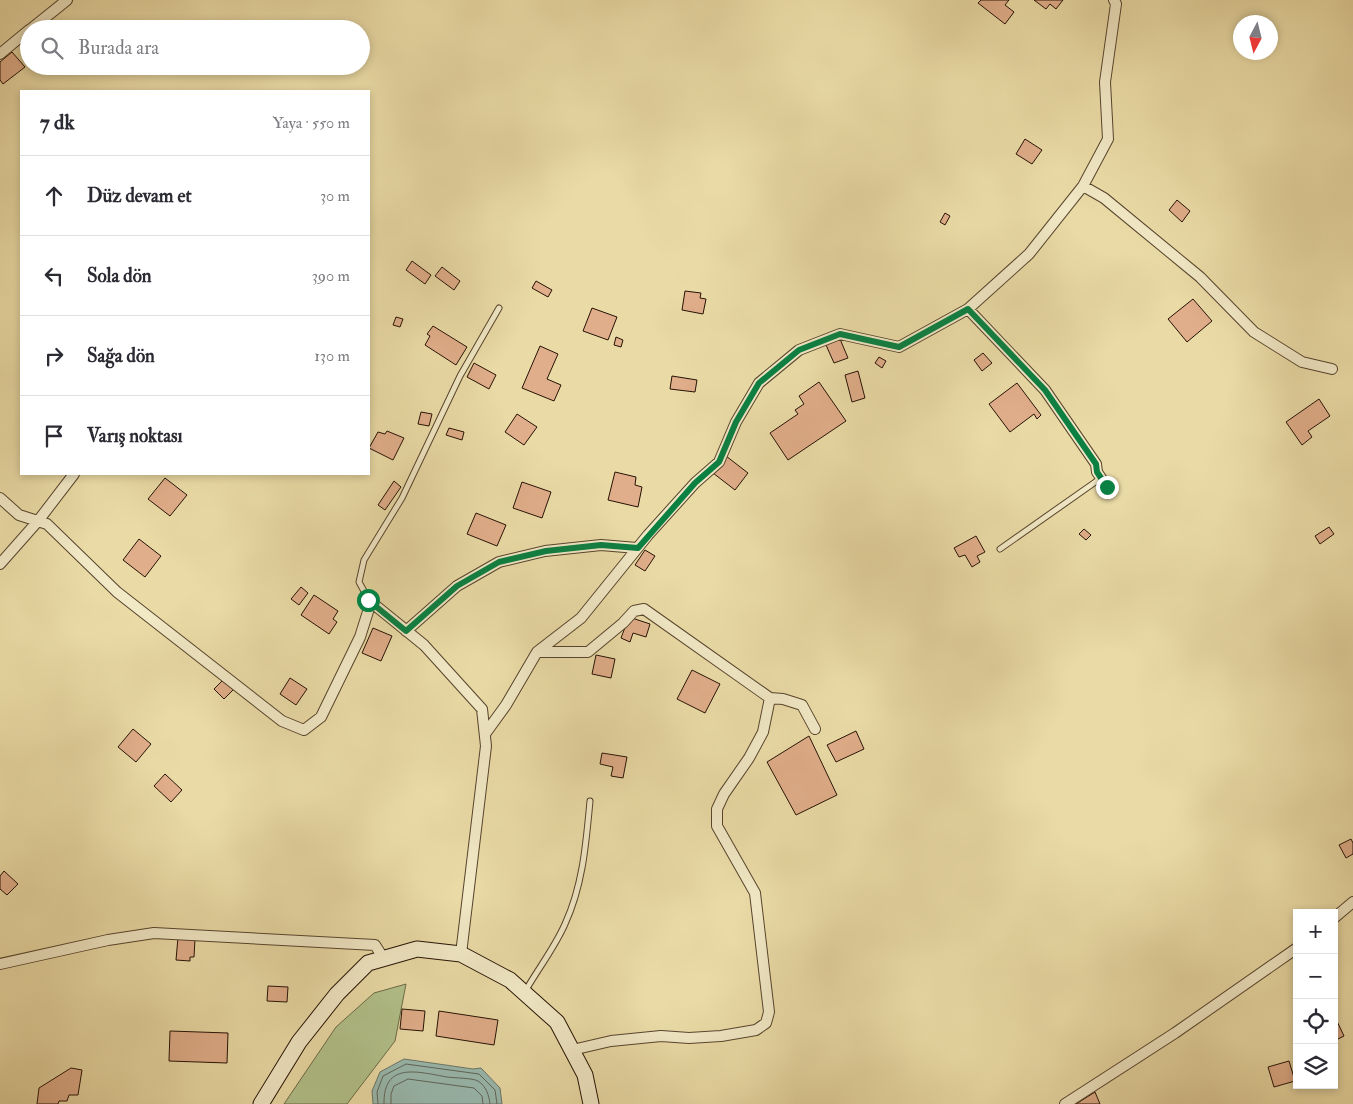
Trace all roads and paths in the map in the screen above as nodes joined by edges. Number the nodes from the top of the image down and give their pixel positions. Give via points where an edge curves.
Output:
1 (67, 0) edge
2 (1114, 0) edge
3 (42, 20) edge
4 (20, 38) edge
5 (0, 54) edge
6 (1083, 186) junction
7 (499, 308) dead end
8 (968, 309) junction
9 (1332, 369) dead end
10 (73, 475) edge
11 (1104, 482) joint
12 (0, 498) edge
13 (38, 521) junction
14 (638, 548) junction
15 (1000, 549) dead end
16 (0, 564) edge
17 (370, 602) junction
18 (406, 631) junction
19 (538, 652) junction
20 (770, 698) junction
21 (815, 729) dead end
22 (485, 734) junction
23 (590, 801) dead end
24 (1353, 902) edge
25 (1338, 915) edge
26 (1293, 951) edge
27 (461, 954) junction
28 (384, 959) junction
29 (0, 964) edge
30 (524, 993) junction
31 (572, 1050) junction
32 (261, 1104) edge
33 (591, 1104) edge
34 (1065, 1104) edge

1 - 3 street
2 - 6 street via 1105,82 1108,140
4 - 5 street
6 - 8 street via 1029,254
6 - 9 street via 1104,198 1200,277 1254,332 1302,362
7 - 17 lane via 460,376 402,498 364,560 359,582
8 - 11 street via 1045,390 1096,464
8 - 14 street via 899,347 840,334 799,350 759,383 736,422 719,462 695,483
10 - 13 street
11 - 15 lane
12 - 13 street via 19,515
13 - 16 street
13 - 17 street via 47,524 125,598 282,721 304,730 321,717 360,637
14 - 18 street via 601,545 546,551 499,562 457,586
14 - 19 street via 581,618
17 - 18 street
18 - 22 street via 482,709
19 - 20 street via 588,652 634,611 644,609
19 - 22 street
20 - 21 street via 802,705
20 - 31 street via 763,732 716,809 717,826 755,893 769,1012 766,1022 756,1030 721,1036 661,1036 611,1041
22 - 27 street
23 - 30 lane via 578,889 565,926
24 - 25 street
26 - 34 street
27 - 28 street via 417,949
27 - 30 street via 510,980
28 - 29 street via 375,945 154,933
28 - 32 street via 368,963 338,994 299,1042
30 - 31 street via 557,1022
31 - 33 street via 585,1074

